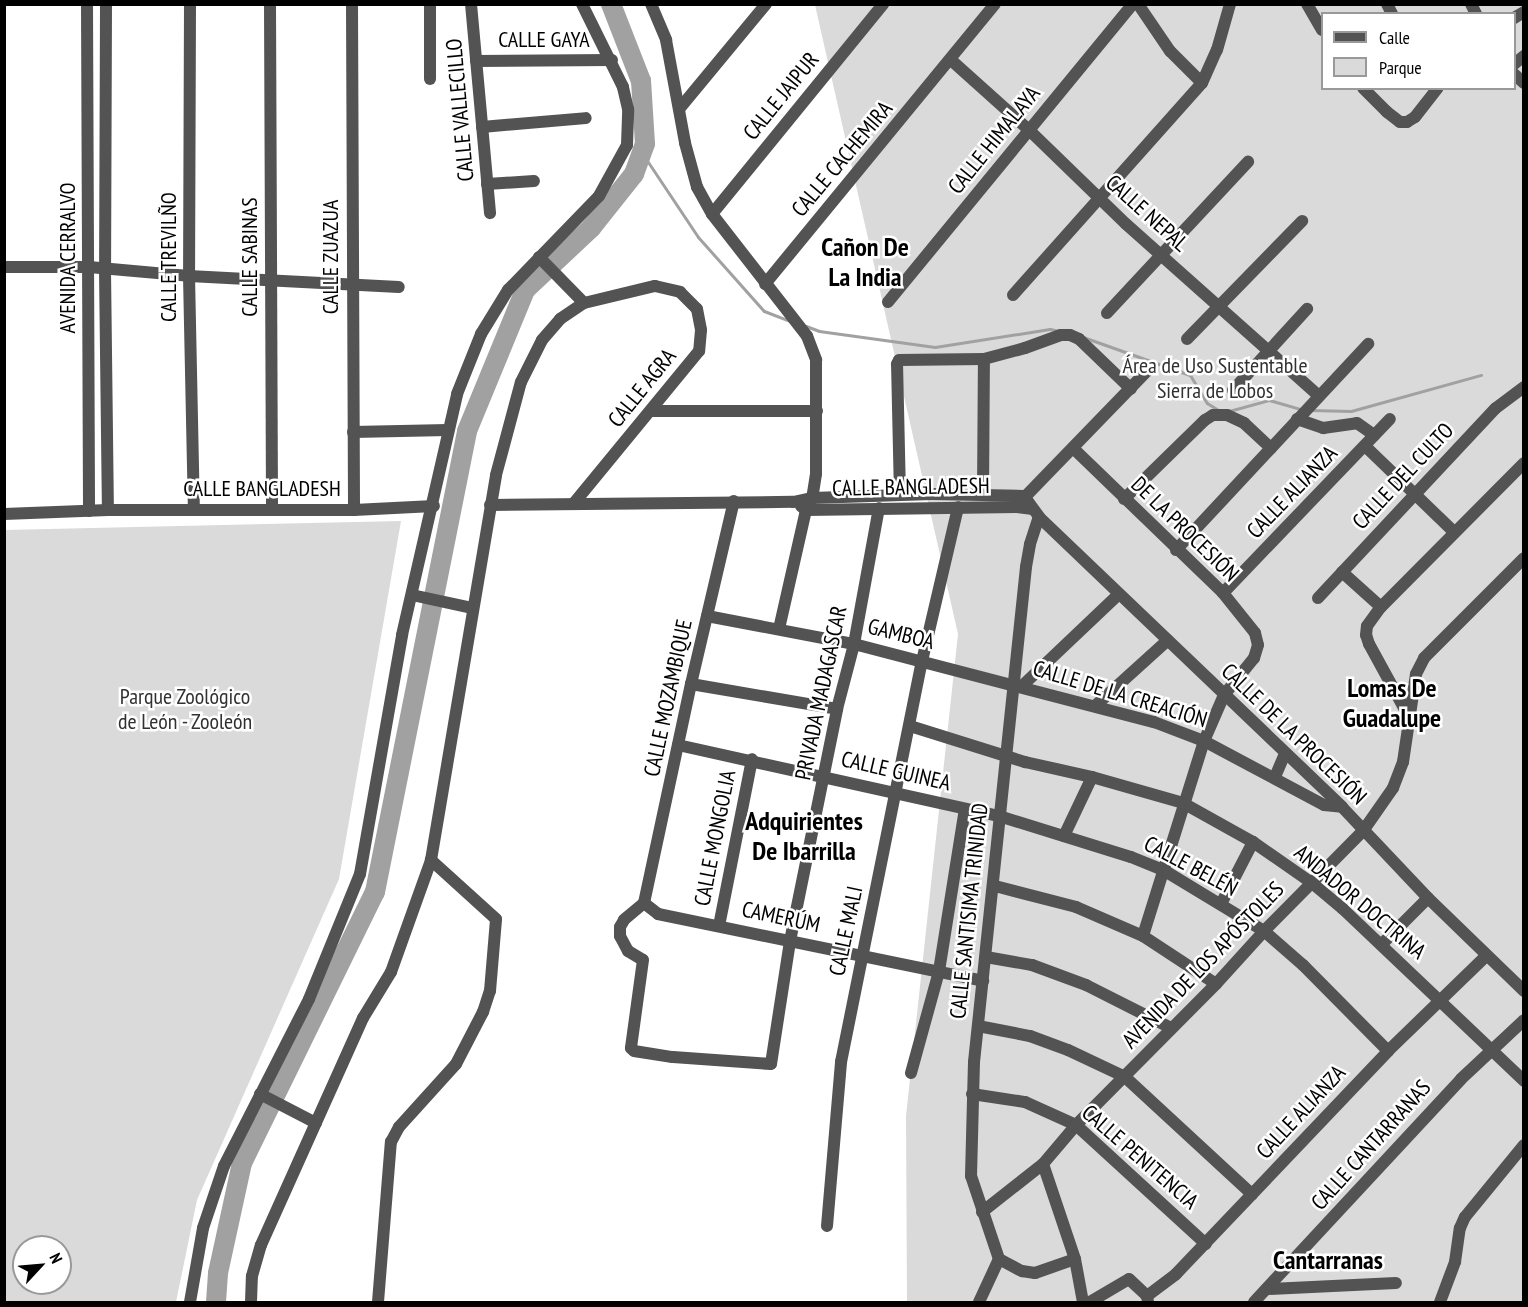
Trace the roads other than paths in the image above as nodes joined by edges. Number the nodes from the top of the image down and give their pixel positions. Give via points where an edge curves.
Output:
1 (87, 4) edge
2 (106, 4) edge
3 (190, 4) edge
4 (270, 4) edge
5 (352, 4) edge
6 (430, 4) edge
7 (471, 4) edge
8 (582, 4) edge
9 (651, 4) edge
10 (766, 4) edge
11 (883, 4) edge
12 (995, 4) edge
13 (1133, 4) edge
14 (1138, 4) edge
15 (1230, 4) edge
16 (1307, 4) edge
17 (1321, 27) edge
18 (612, 60) junction
19 (951, 60) junction
20 (476, 61) junction
21 (430, 80) dead end
22 (1202, 83) junction
23 (1365, 90) edge
24 (1436, 90) edge
25 (680, 108) junction
26 (586, 118) dead end
27 (482, 127) junction
28 (1029, 130) junction
29 (1248, 162) dead end
30 (534, 181) dead end
31 (487, 184) junction
32 (1098, 198) junction
33 (490, 213) dead end
34 (712, 214) junction
35 (1302, 221) dead end
36 (1162, 255) junction
37 (543, 260) junction
38 (4, 267) edge
39 (89, 267) junction
40 (105, 270) junction
41 (189, 276) junction
42 (271, 279) junction
43 (765, 284) junction
44 (352, 285) junction
45 (399, 287) dead end
46 (1013, 295) dead end
47 (888, 302) dead end
48 (584, 303) junction
49 (1221, 306) junction
50 (1307, 309) dead end
51 (1107, 313) dead end
52 (1187, 339) dead end
53 (1368, 344) dead end
54 (1270, 351) junction
55 (984, 359) junction
56 (1147, 371) dead end
57 (1524, 387) edge
58 (1131, 389) junction
59 (1233, 390) dead end
60 (1318, 395) junction
61 (652, 411) junction
62 (817, 411) junction
63 (1297, 419) junction
64 (1390, 419) dead end
65 (448, 430) junction
66 (353, 432) junction
67 (1374, 435) junction
68 (1365, 446) junction
69 (1271, 448) junction
70 (1074, 449) junction
71 (1524, 463) edge
72 (983, 493) junction
73 (1413, 493) junction
74 (900, 495) junction
75 (1024, 496) junction
76 (812, 498) junction
77 (1124, 499) junction
78 (734, 501) junction
79 (575, 502) junction
80 (794, 502) junction
81 (490, 505) junction
82 (434, 506) junction
83 (958, 507) junction
84 (1017, 507) junction
85 (879, 508) junction
86 (194, 509) junction
87 (272, 509) junction
88 (108, 510) junction
89 (354, 510) junction
90 (806, 510) junction
91 (89, 511) junction
92 (1036, 513) junction
93 (4, 514) edge
94 (1454, 532) junction
95 (1176, 550) junction
96 (1524, 558) edge
97 (1342, 573) junction
98 (1223, 593) junction
99 (1118, 595) junction
100 (418, 596) junction
101 (1318, 598) dead end
102 (466, 607) junction
103 (1381, 607) junction
104 (707, 615) junction
105 (779, 629) junction
106 (1168, 640) junction
107 (854, 644) junction
108 (922, 661) junction
109 (691, 684) junction
110 (1018, 685) junction
111 (1224, 695) junction
112 (1095, 706) junction
113 (837, 709) junction
114 (1409, 717) junction
115 (910, 726) junction
116 (1204, 741) junction
117 (678, 745) junction
118 (1285, 754) junction
119 (1005, 755) junction
120 (752, 759) junction
121 (825, 776) junction
122 (1092, 777) junction
123 (1275, 777) junction
124 (897, 792) junction
125 (1183, 802) junction
126 (1342, 807) junction
127 (965, 809) junction
128 (999, 816) junction
129 (1363, 831) junction
130 (1064, 836) junction
131 (1253, 843) junction
132 (431, 860) junction
133 (1165, 871) junction
134 (1312, 883) junction
135 (995, 886) junction
136 (1428, 898) junction
137 (644, 903) junction
138 (1221, 904) junction
139 (719, 926) junction
140 (1264, 931) junction
141 (1143, 936) junction
142 (790, 941) junction
143 (1383, 944) junction
144 (861, 955) junction
145 (1486, 956) junction
146 (986, 957) junction
147 (939, 971) junction
148 (983, 981) junction
149 (1216, 984) junction
150 (1524, 991) edge
151 (1440, 1001) junction
152 (1524, 1020) edge
153 (978, 1026) junction
154 (1171, 1028) junction
155 (1491, 1049) junction
156 (1388, 1051) junction
157 (911, 1073) dead end
158 (1125, 1077) junction
159 (1524, 1081) edge
160 (972, 1094) junction
161 (266, 1097) junction
162 (312, 1121) junction
163 (1077, 1125) junction
164 (1524, 1145) edge
165 (1043, 1164) junction
166 (1252, 1194) junction
167 (982, 1212) junction
168 (827, 1226) dead end
169 (1206, 1244) junction
170 (999, 1259) junction
171 (1074, 1259) junction
172 (1396, 1283) dead end
173 (1268, 1289) junction
174 (1148, 1299) edge
175 (190, 1302) edge
176 (250, 1302) edge
177 (378, 1302) edge
178 (979, 1302) edge
179 (1083, 1302) edge
180 (1090, 1302) edge
181 (1254, 1302) edge
182 (1440, 1302) edge

1 - 39 street, AVENIDA CERRALVO
2 - 40 street, AVENIDA CERRALVO
3 - 41 street, CALLE TREVILÑO
4 - 42 street, CALLE SABINAS
5 - 44 street, CALLE ZUAZUA
6 - 21 street
7 - 20 street, CALLE VALLECILLO
8 - 18 street
9 - 25 street via 666,40
10 - 25 street
11 - 34 street, CALLE JAIPUR
12 - 19 street, CALLE CACHEMIRA
13 - 28 street, CALLE HIMALAYA
14 - 22 street via 1170,51
15 - 22 street via 1217,50
16 - 17 street
18 - 20 street, CALLE GAYA
18 - 37 street via 628,109 627,145 599,196
19 - 28 street, CALLE NEPAL
19 - 43 street, CALLE CACHEMIRA
20 - 27 street, CALLE VALLECILLO
22 - 32 street
23 - 24 street via 1387,112 1407,123
25 - 34 street via 697,187
26 - 27 street
27 - 31 street, CALLE VALLECILLO
28 - 32 street, CALLE NEPAL
28 - 47 street, CALLE HIMALAYA
29 - 36 street
30 - 31 street
31 - 33 street, CALLE VALLECILLO
32 - 36 street, CALLE NEPAL
32 - 46 street
34 - 43 street
35 - 49 street
36 - 49 street, CALLE NEPAL
36 - 51 street
37 - 48 street
37 - 65 street via 508,290 481,334 457,394
38 - 39 street
39 - 40 street
39 - 91 street, AVENIDA CERRALVO
40 - 41 street
40 - 88 street, AVENIDA CERRALVO
41 - 42 street
41 - 86 street, CALLE TREVILÑO
42 - 44 street
42 - 87 street, CALLE SABINAS
43 - 62 street via 807,336 816,360
44 - 45 street
44 - 66 street, CALLE ZUAZUA
48 - 61 street, CALLE AGRA via 655,286 680,292 697,309 699,351
48 - 81 street via 560,319 542,340 521,382
49 - 52 street
49 - 54 street, CALLE NEPAL
50 - 54 street
53 - 60 street
54 - 59 street
54 - 60 street, CALLE NEPAL
55 - 58 street via 1070,335
55 - 72 street
55 - 74 street via 904,358 897,364
56 - 58 street, CALLE BANGLADESH
57 - 73 street, CALLE DEL CULTO via 1496,408
58 - 70 street, CALLE BANGLADESH
60 - 63 street
61 - 62 street
61 - 79 street, CALLE AGRA
62 - 76 street
63 - 67 street via 1323,428 1358,423
63 - 69 street
64 - 67 street, CALLE ALIANZA
65 - 66 street
65 - 82 street
66 - 89 street, CALLE ZUAZUA
67 - 68 street, CALLE ALIANZA
68 - 73 street
68 - 98 street, CALLE ALIANZA
69 - 77 street via 1244,423 1227,415 1213,415
69 - 95 street
70 - 75 street, CALLE BANGLADESH
70 - 77 street, DE LA PROCESIÓN
71 - 94 street
72 - 74 street, CALLE BANGLADESH
72 - 75 street, CALLE BANGLADESH
73 - 94 street
73 - 97 street, CALLE DEL CULTO
74 - 76 street, CALLE BANGLADESH
75 - 84 street, CALLE BANGLADESH
75 - 92 street, CALLE DE LA PROCESIÓN
76 - 80 street, CALLE BANGLADESH
76 - 90 street
77 - 95 street, DE LA PROCESIÓN
78 - 79 street, CALLE BANGLADESH
78 - 80 street, CALLE BANGLADESH
78 - 104 street, CALLE MOZAMBIQUE
79 - 81 street, CALLE BANGLADESH
80 - 90 street, CALLE BANGLADESH
81 - 102 street
82 - 89 street, CALLE BANGLADESH
82 - 100 street
83 - 84 street, CALLE BANGLADESH
83 - 85 street, CALLE BANGLADESH
83 - 108 street, CALLE MALI
84 - 92 street
85 - 90 street, CALLE BANGLADESH
85 - 107 street, PRIVADA MADAGASCAR
86 - 87 street, CALLE BANGLADESH
86 - 88 street, CALLE BANGLADESH
87 - 89 street, CALLE BANGLADESH
88 - 91 street, CALLE BANGLADESH
90 - 105 street
91 - 93 street, CALLE BANGLADESH
92 - 99 street, CALLE DE LA PROCESIÓN
92 - 110 street, CALLE SANTISIMA TRINIDAD via 1026,567
94 - 103 street
95 - 98 street, DE LA PROCESIÓN
96 - 114 street, AVENIDA DE LOS APÓSTOLES via 1424,658 1416,674
97 - 101 street, CALLE DEL CULTO
97 - 103 street
98 - 111 street, DE LA PROCESIÓN via 1255,633 1258,645 1254,658
99 - 106 street, CALLE DE LA PROCESIÓN
99 - 110 street
100 - 102 street
100 - 161 street via 360,874
102 - 132 street
103 - 114 street via 1367,626 1366,635
104 - 105 street, GAMBOA
104 - 109 street, CALLE MOZAMBIQUE
105 - 107 street, GAMBOA
106 - 111 street, CALLE DE LA PROCESIÓN
106 - 112 street
107 - 108 street, GAMBOA
107 - 113 street, PRIVADA MADAGASCAR
108 - 110 street, GAMBOA
108 - 115 street, CALLE MALI
109 - 113 street
109 - 117 street, CALLE MOZAMBIQUE
110 - 112 street, CALLE DE LA CREACIÓN
110 - 119 street, CALLE SANTISIMA TRINIDAD
111 - 116 street
111 - 118 street, CALLE DE LA PROCESIÓN
112 - 116 street, CALLE DE LA CREACIÓN
113 - 121 street, PRIVADA MADAGASCAR
114 - 129 street, AVENIDA DE LOS APÓSTOLES via 1404,762 1393,788
115 - 119 street, ANDADOR DOCTRINA
115 - 124 street, CALLE MALI
116 - 123 street, CALLE DE LA CREACIÓN
116 - 125 street
117 - 120 street, CALLE GUINEA
117 - 137 street, CALLE MOZAMBIQUE
118 - 123 street
118 - 126 street, CALLE DE LA PROCESIÓN
119 - 122 street, ANDADOR DOCTRINA
119 - 128 street, CALLE SANTISIMA TRINIDAD
120 - 121 street, CALLE GUINEA
120 - 139 street, CALLE MONGOLIA
121 - 124 street, CALLE GUINEA
121 - 142 street, PRIVADA MADAGASCAR
122 - 125 street, ANDADOR DOCTRINA
122 - 130 street
123 - 126 street, CALLE DE LA CREACIÓN via 1324,805
124 - 127 street, CALLE GUINEA
124 - 144 street, CALLE MALI
125 - 131 street, ANDADOR DOCTRINA
125 - 133 street
126 - 129 street, CALLE DE LA PROCESIÓN
127 - 128 street, CALLE GUINEA
127 - 147 street
128 - 130 street, CALLE BELÉN
128 - 135 street, CALLE SANTISIMA TRINIDAD
129 - 134 street, AVENIDA DE LOS APÓSTOLES
129 - 136 street, CALLE DE LA PROCESIÓN
130 - 133 street, CALLE BELÉN
131 - 134 street, ANDADOR DOCTRINA
131 - 138 street
132 - 162 street via 391,972 363,1017
132 - 177 street via 496,920 490,991 456,1064 399,1127 391,1142
133 - 138 street, CALLE BELÉN
133 - 141 street
134 - 140 street, AVENIDA DE LOS APÓSTOLES
134 - 143 street, ANDADOR DOCTRINA
135 - 141 street via 1076,907
135 - 146 street, CALLE SANTISIMA TRINIDAD
136 - 143 street
136 - 145 street, CALLE DE LA PROCESIÓN
137 - 139 street, CAMERÚM via 658,914
137 - 142 street, PRIVADA MADAGASCAR via 620,927 628,951 643,960 630,1044 634,1051 771,1064
138 - 140 street, CALLE BELÉN
139 - 142 street, CAMERÚM
140 - 149 street, AVENIDA DE LOS APÓSTOLES
140 - 156 street, CALLE BELÉN
141 - 149 street
142 - 144 street, CAMERÚM
143 - 151 street, ANDADOR DOCTRINA
144 - 147 street, CAMERÚM
144 - 168 street, CALLE MALI via 841,1062
145 - 150 street, CALLE DE LA PROCESIÓN
145 - 151 street, CALLE ALIANZA
146 - 148 street, CALLE SANTISIMA TRINIDAD
146 - 154 street via 1032,965 1086,985
147 - 148 street, CAMERÚM
147 - 157 street
148 - 153 street, CALLE SANTISIMA TRINIDAD
149 - 154 street, AVENIDA DE LOS APÓSTOLES
151 - 155 street, ANDADOR DOCTRINA
151 - 156 street, CALLE ALIANZA
152 - 155 street, CALLE CANTARRANAS
153 - 158 street via 1030,1036
153 - 160 street, CALLE SANTISIMA TRINIDAD
154 - 158 street, AVENIDA DE LOS APÓSTOLES
155 - 159 street, ANDADOR DOCTRINA
155 - 173 street, CALLE CANTARRANAS
156 - 166 street, CALLE ALIANZA
158 - 163 street, AVENIDA DE LOS APÓSTOLES
158 - 166 street
160 - 163 street, CALLE PENITENCIA via 1025,1102
160 - 167 street, CALLE SANTISIMA TRINIDAD via 970,1164
161 - 162 street
161 - 175 street via 224,1166 203,1228
162 - 176 street via 261,1245
163 - 165 street, AVENIDA DE LOS APÓSTOLES
163 - 169 street, CALLE PENITENCIA
164 - 182 street via 1465,1217 1455,1262
165 - 167 street, AVENIDA DE LOS APÓSTOLES
165 - 171 street
166 - 169 street, CALLE ALIANZA
167 - 170 street, CALLE SANTISIMA TRINIDAD
169 - 174 street, CALLE ALIANZA
170 - 171 street via 1035,1273
170 - 178 street
171 - 179 street
172 - 173 street
173 - 181 street, CALLE CANTARRANAS
174 - 180 street via 1129,1279

